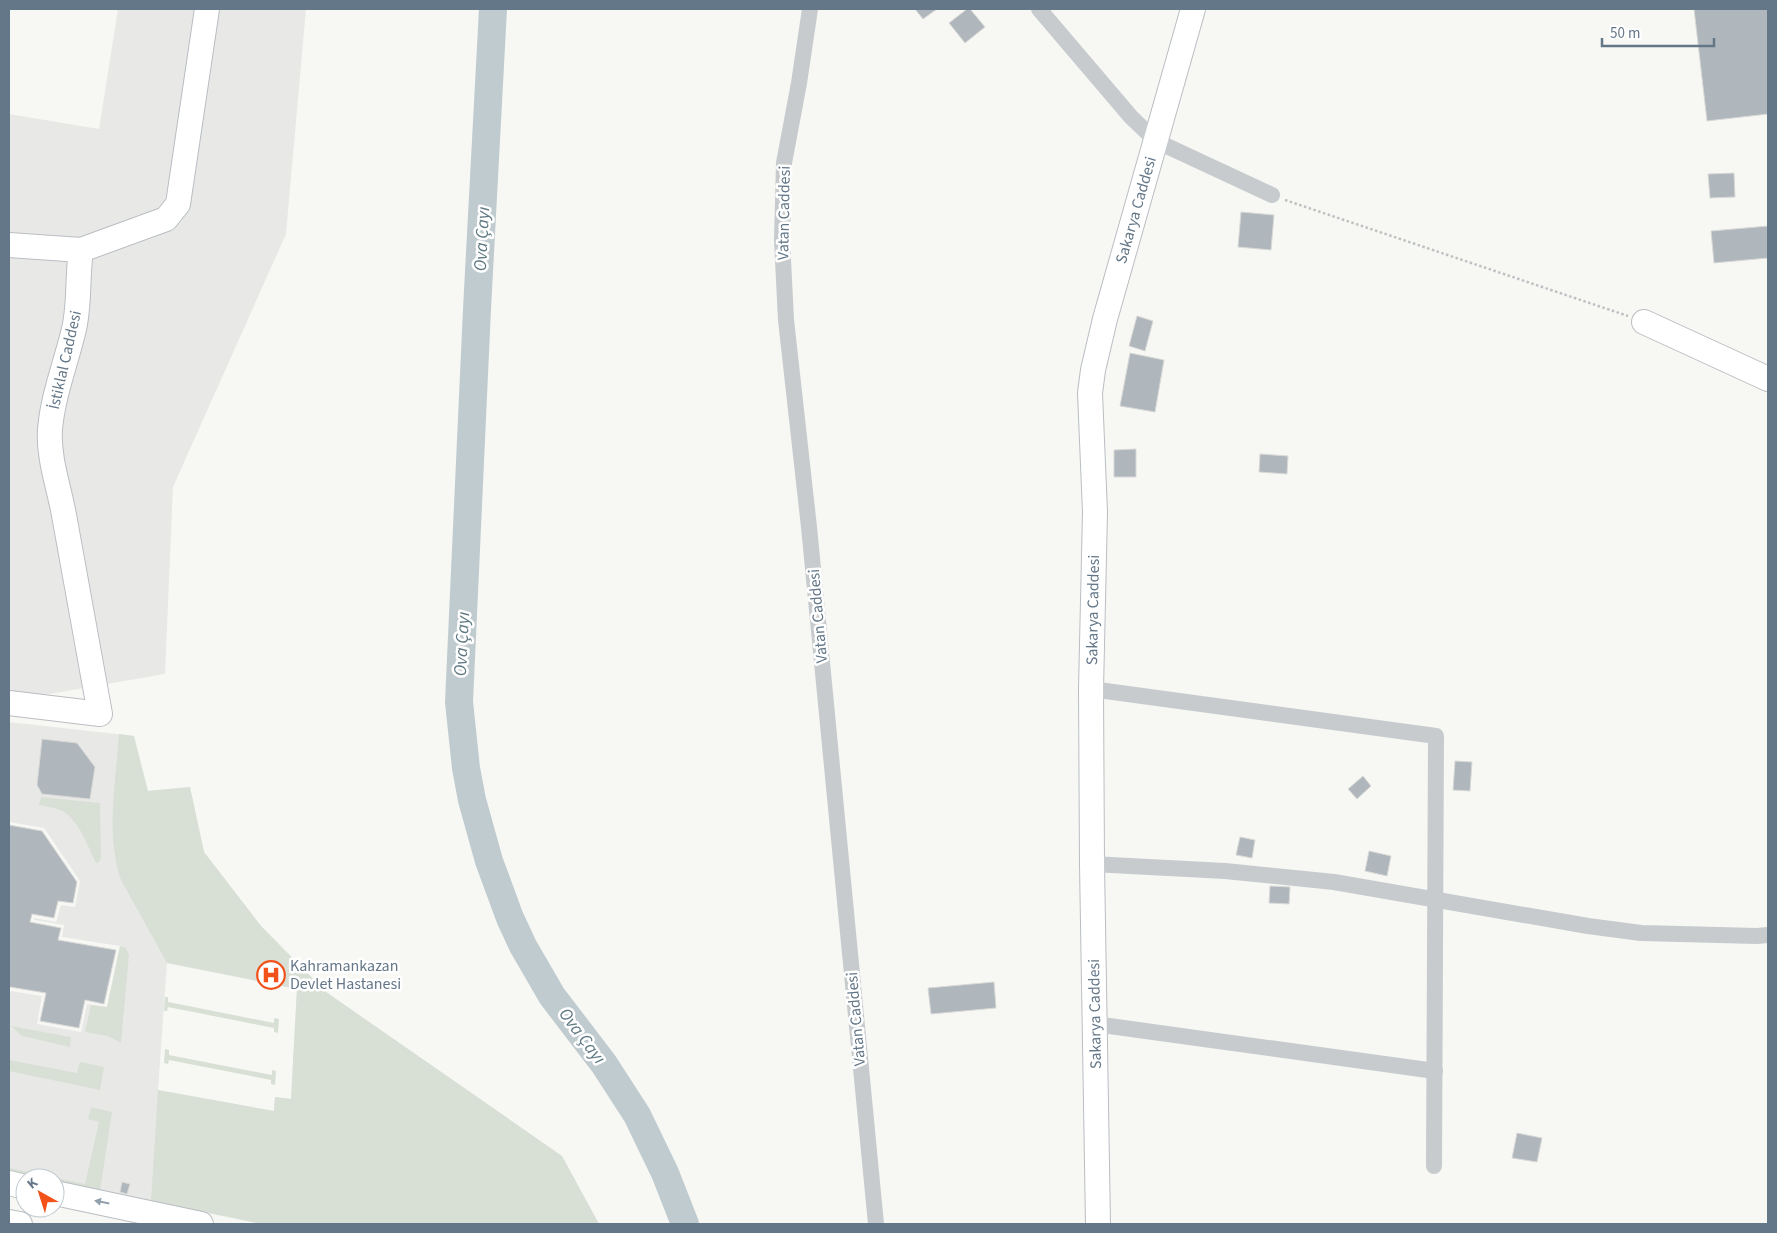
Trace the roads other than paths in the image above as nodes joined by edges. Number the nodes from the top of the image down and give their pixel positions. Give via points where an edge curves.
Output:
1 (207, 9) edge
2 (810, 9) edge
3 (1039, 9) edge
4 (1193, 9) edge
5 (1156, 141) junction
6 (1272, 195) road end
7 (9, 245) edge
8 (80, 250) junction
9 (1644, 322) road end
10 (1768, 379) edge
11 (1091, 689) junction
12 (9, 704) edge
13 (1092, 864) junction
14 (1436, 899) junction
15 (1763, 936) edge
16 (1095, 1024) junction
17 (1435, 1070) junction
18 (1434, 1166) dead end
19 (65, 1196) edge
20 (150, 1217) edge
21 (9, 1222) edge
22 (20, 1224) edge
23 (120, 1224) edge
24 (201, 1224) edge
25 (876, 1224) edge
26 (1098, 1224) edge

1 - 8 street via 178,204 166,219
2 - 25 street, Vatan Caddesi via 784,163 786,320
3 - 5 street via 1131,117
4 - 5 street, Sakarya Caddesi
5 - 6 street
5 - 11 street, Sakarya Caddesi via 1105,319 1090,393 1095,512
7 - 8 street
8 - 12 street, İstiklal Caddesi via 74,328 56,394 50,452 100,714
9 - 10 street
11 - 13 street, Sakarya Caddesi
11 - 14 street via 1436,736
13 - 14 street via 1325,881
13 - 16 street, Sakarya Caddesi
14 - 15 street via 1641,933
14 - 17 street
16 - 17 street
16 - 26 street, Sakarya Caddesi
17 - 18 street
20 -> 19 street
20 - 23 street via 138,1210 128,1213
20 - 24 street
21 - 22 street

